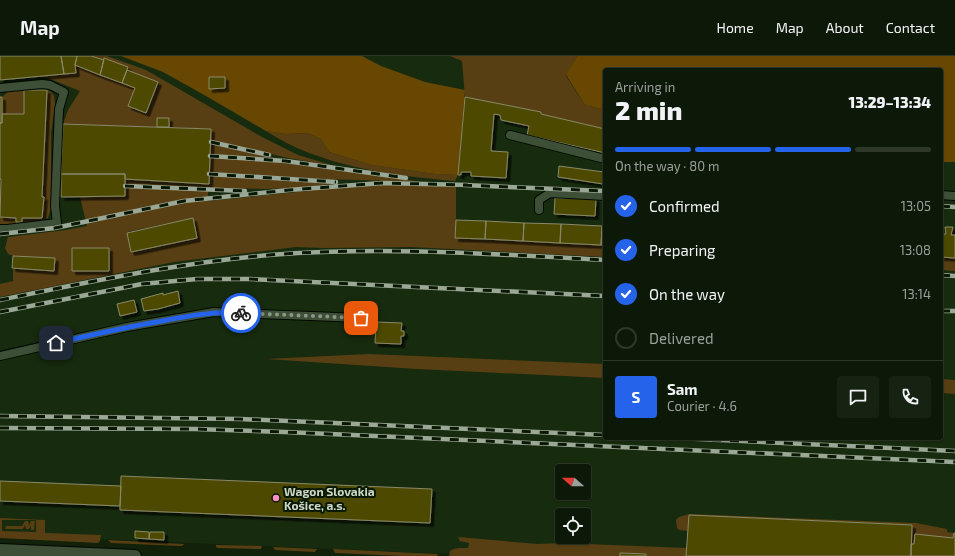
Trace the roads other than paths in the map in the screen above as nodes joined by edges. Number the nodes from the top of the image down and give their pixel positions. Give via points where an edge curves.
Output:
1 (0, 88) edge
2 (510, 135) dead end
3 (603, 158) edge
4 (943, 195) edge
5 (603, 196) edge
6 (955, 196) edge
7 (539, 210) dead end
8 (0, 229) edge
9 (361, 318) dead end
10 (0, 356) edge
11 (0, 550) edge
12 (121, 556) edge
13 (135, 556) edge

1 - 8 lane via 42,84 64,92 59,109 55,206 57,222
2 - 3 lane
4 - 6 lane
5 - 7 lane via 550,193 539,200
9 - 10 lane via 214,312 127,327
11 - 12 street
12 - 13 street

